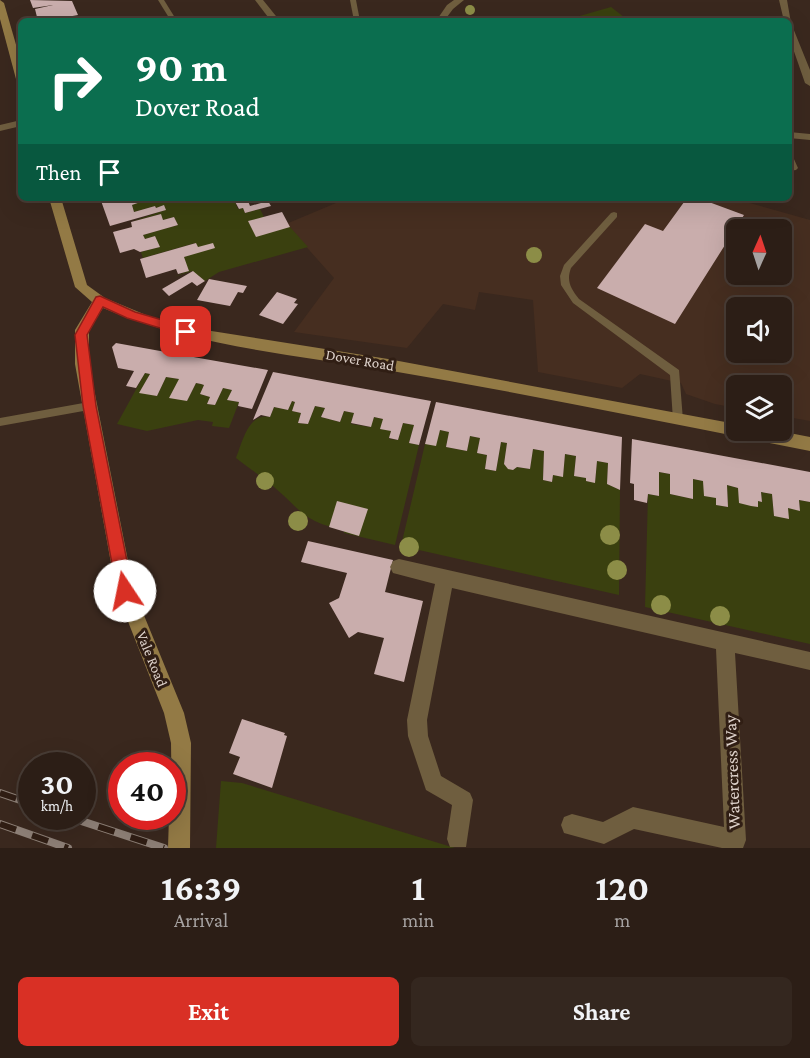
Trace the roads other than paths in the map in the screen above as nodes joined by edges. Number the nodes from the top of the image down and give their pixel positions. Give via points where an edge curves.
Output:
1 (161, 0) edge
2 (259, 0) edge
3 (353, 0) edge
4 (458, 0) edge
5 (783, 0) edge
6 (0, 3) edge
7 (172, 18) edge
8 (274, 18) edge
9 (356, 18) edge
10 (442, 18) edge
11 (787, 18) edge
12 (792, 40) edge
13 (18, 68) edge
14 (810, 83) edge
15 (18, 124) edge
16 (0, 128) edge
17 (792, 135) edge
18 (810, 137) edge
19 (56, 201) edge
20 (614, 215) dead end
21 (100, 300) junction
22 (89, 406) junction
23 (678, 420) junction
24 (0, 422) edge
25 (726, 428) edge
26 (792, 441) edge
27 (810, 444) edge
28 (399, 567) dead end
29 (445, 578) junction
30 (725, 641) junction
31 (810, 660) edge
32 (572, 825) dead end
33 (458, 839) dead end
34 (179, 848) edge

1 - 7 lane
2 - 8 street
3 - 9 lane
4 - 10 street
5 - 11 street
6 - 13 street
12 - 14 street
15 - 16 street
17 - 18 street
19 - 21 street, Dover Road via 81,287
20 - 23 lane via 567,267 566,287 576,301 675,373
21 - 22 street, Vale Road via 80,338
21 - 23 street, Dover Road via 131,315 186,332 388,365
22 - 24 lane
22 - 34 street, Vale Road via 125,591 174,713 182,743
23 - 25 street, Dover Road
26 - 27 street, Dover Road
28 - 29 street
29 - 30 street
29 - 33 street via 417,728 433,783 463,800
30 - 31 street
30 - 32 street, Watercress Way via 735,840 633,818 604,833

